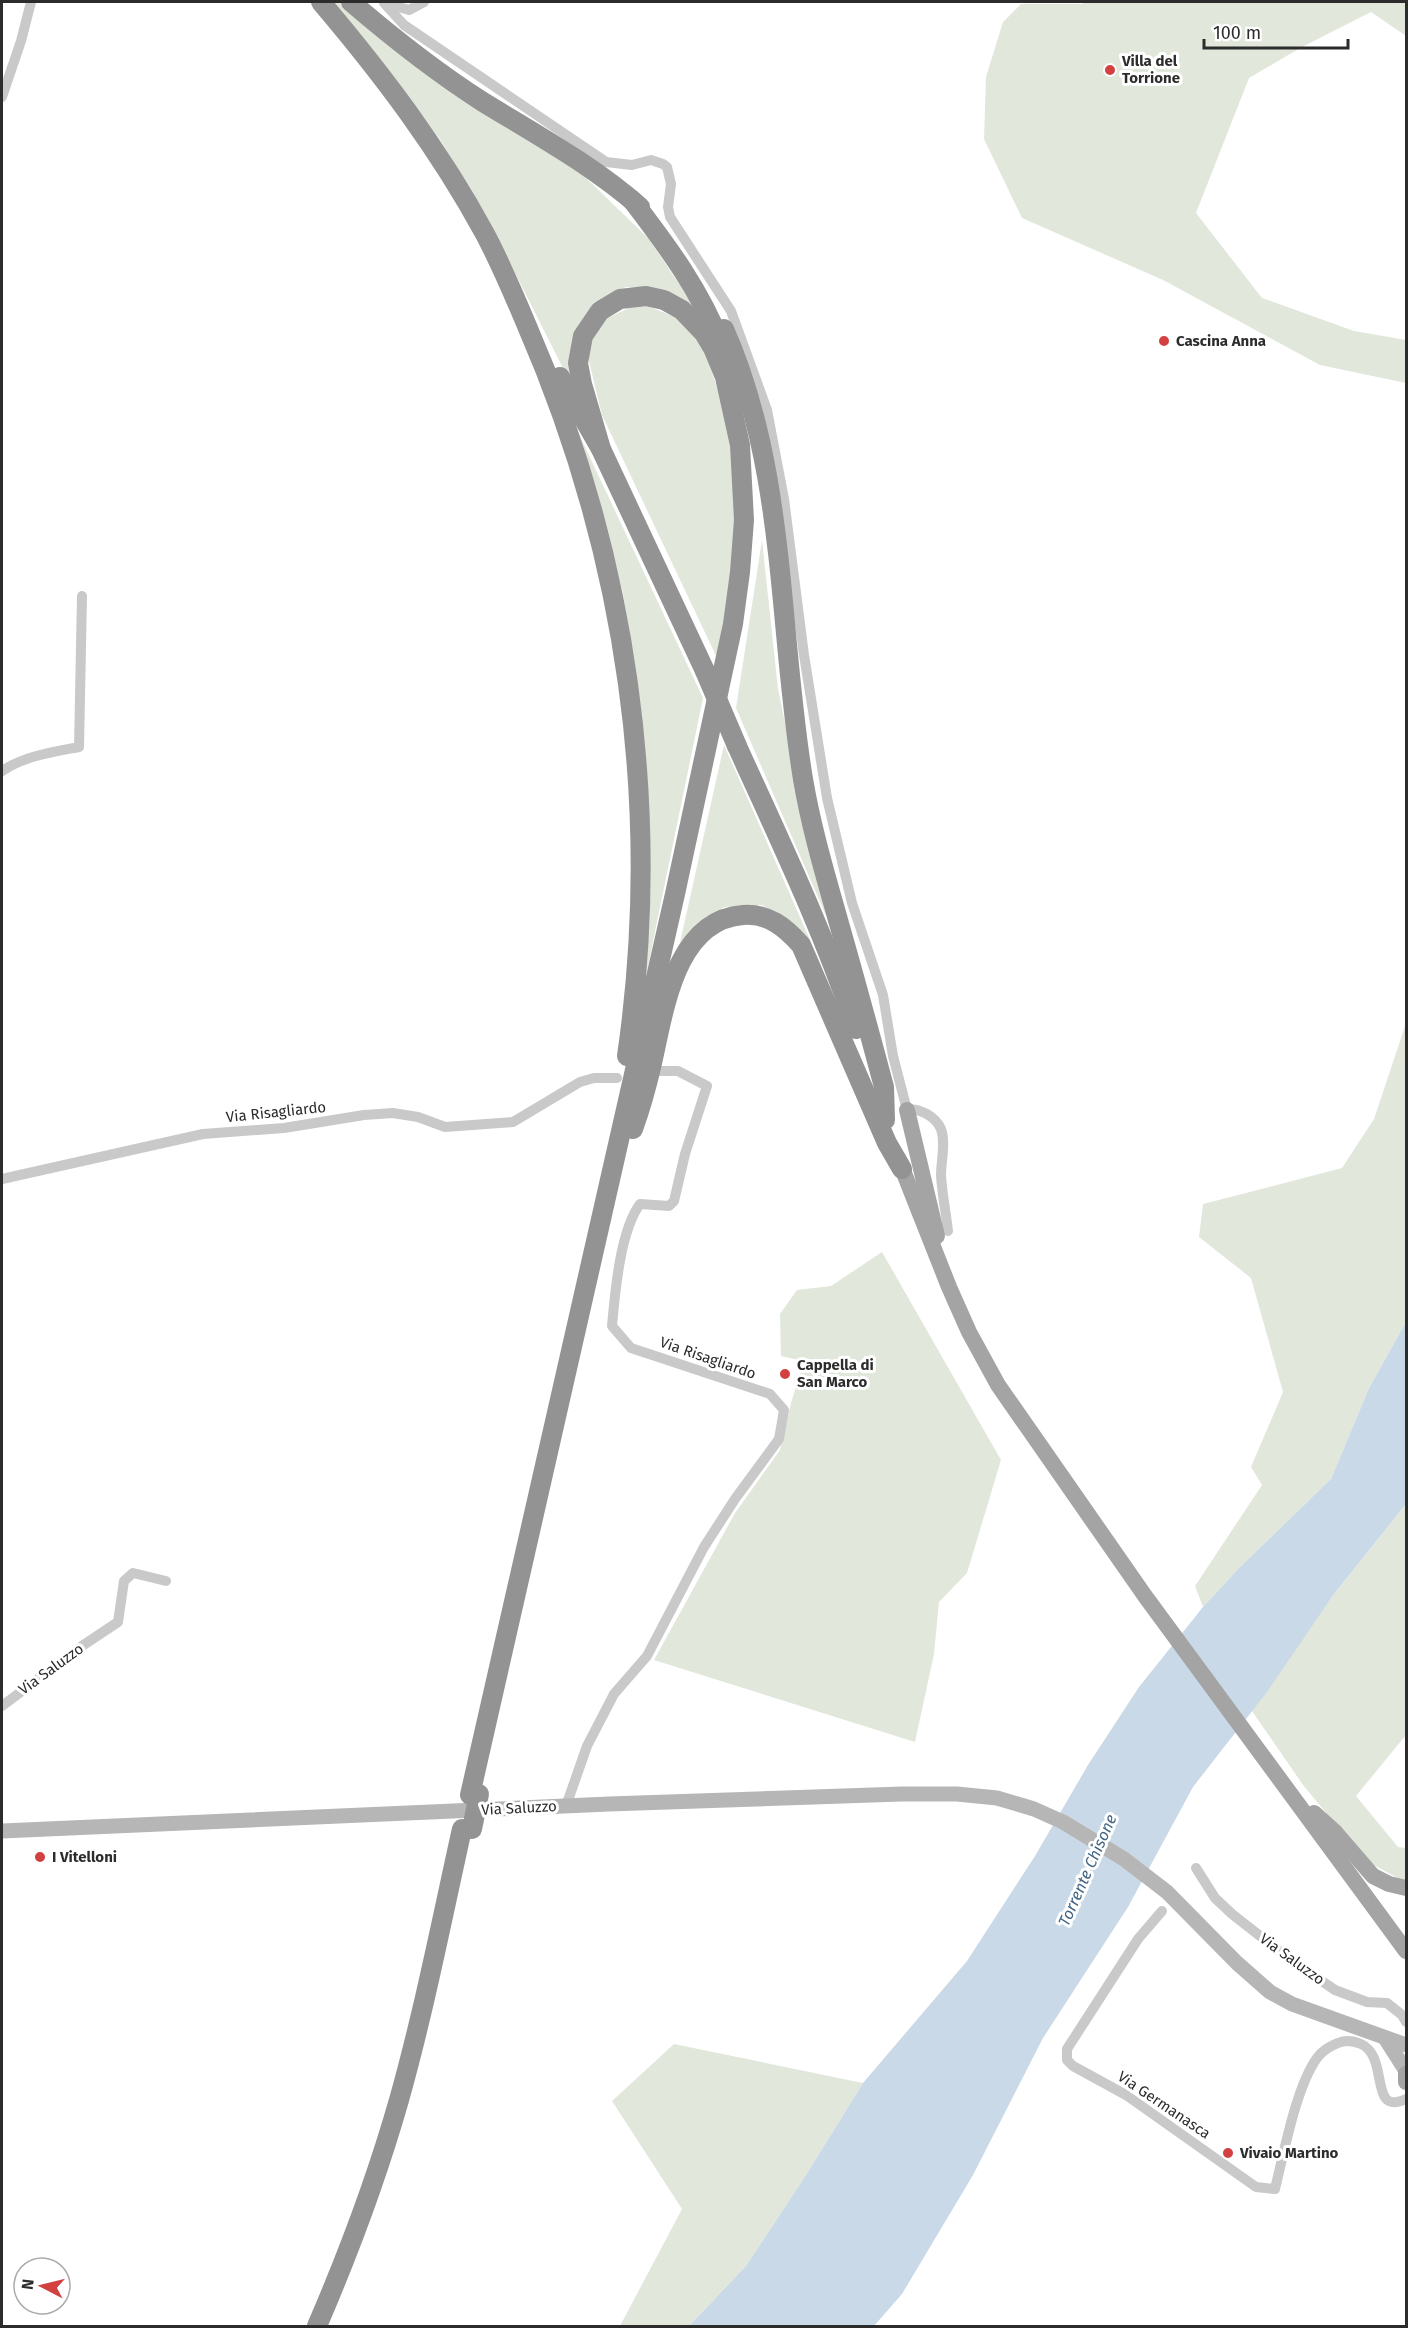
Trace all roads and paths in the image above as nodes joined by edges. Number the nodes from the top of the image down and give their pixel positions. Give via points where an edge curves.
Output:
1 (31, 2) edge
2 (321, 2) edge
3 (351, 2) edge
4 (383, 2) edge
5 (424, 2) edge
6 (2, 96) edge
7 (632, 200) junction
8 (511, 285) junction
9 (601, 449) junction
10 (82, 596) dead end
11 (2, 771) edge
12 (658, 1071) dead end
13 (617, 1078) dead end
14 (907, 1110) junction
15 (885, 1120) junction
16 (616, 1168) junction
17 (902, 1169) junction
18 (2, 1179) edge
19 (948, 1231) dead end
20 (949, 1287) junction
21 (166, 1581) dead end
22 (2, 1706) edge
23 (1286, 1788) junction
24 (566, 1806) junction
25 (467, 1829) junction
26 (2, 1831) edge
27 (1196, 1868) dead end
28 (1407, 1888) edge
29 (1162, 1911) dead end
30 (1407, 1952) edge
31 (1407, 2022) edge
32 (1385, 2038) junction
33 (1407, 2045) edge
34 (1407, 2072) edge
35 (1407, 2082) edge
36 (1407, 2099) edge
37 (317, 2326) edge
38 (328, 2326) edge

1 - 6 street
2 - 8 highway via 421,129
3 - 7 highway via 443,75 565,151
4 - 5 street via 409,10
4 - 14 street via 404,25 606,162 632,165 651,160 667,167 670,217 731,311 767,410 784,499 827,798 852,903 884,995 893,1056
7 - 15 highway via 654,219 717,314 754,414 776,536 788,670 804,782 824,871 884,1087
7 - 16 highway via 694,286 724,351 745,429 751,518 742,609 719,735
8 - 9 highway
8 - 16 highway via 585,480 614,592 633,713 640,793 641,896 630,1037 610,1154
9 - 15 highway, bridge via 807,902 845,995
9 - 16 highway via 578,363 583,336 600,311 620,299 646,296 664,300 693,320 721,364 740,445 743,545 733,624
10 - 11 street via 79,747 36,756
12 - 24 street, Via Risagliardo via 678,1071 707,1086 674,1201 669,1206 640,1204 630,1221 617,1279 612,1326 631,1348 770,1394 784,1410 779,1439 704,1547 647,1656 614,1694 587,1746
13 - 18 street, Via Risagliardo via 580,1082 513,1122 445,1126 393,1113 364,1115 284,1128 204,1134
14 - 19 street via 928,1115 941,1129 941,1178
14 - 20 main road
15 - 17 main road
16 - 17 highway via 644,1097 680,963 706,929 729,916 750,914 780,925 801,945
16 - 25 highway, bridge
17 - 20 main road
20 - 23 main road via 999,1385 1145,1596
21 - 22 street, Via Saluzzo via 133,1573 124,1581 118,1622
23 - 28 main road via 1335,1832 1373,1876
23 - 30 main road
24 - 26 main road, Via Saluzzo
24 - 32 main road, Via Saluzzo via 957,1794 997,1798 1034,1809 1125,1859 1167,1892 1270,1992
25 - 37 highway via 400,2098 352,2244
25 - 38 highway via 409,2101 357,2258
27 - 31 street, Via Saluzzo via 1215,1898 1288,1958 1335,1990 1367,2002 1387,2003
29 - 36 street, Via Germanasca via 1138,1939 1067,2049 1067,2060 1073,2066 1126,2095 1256,2187 1275,2189 1305,2083 1324,2050 1340,2042 1355,2041 1368,2047 1374,2054 1384,2097 1391,2103
32 - 33 main road, Via Saluzzo
32 - 34 main road
34 - 35 main road

